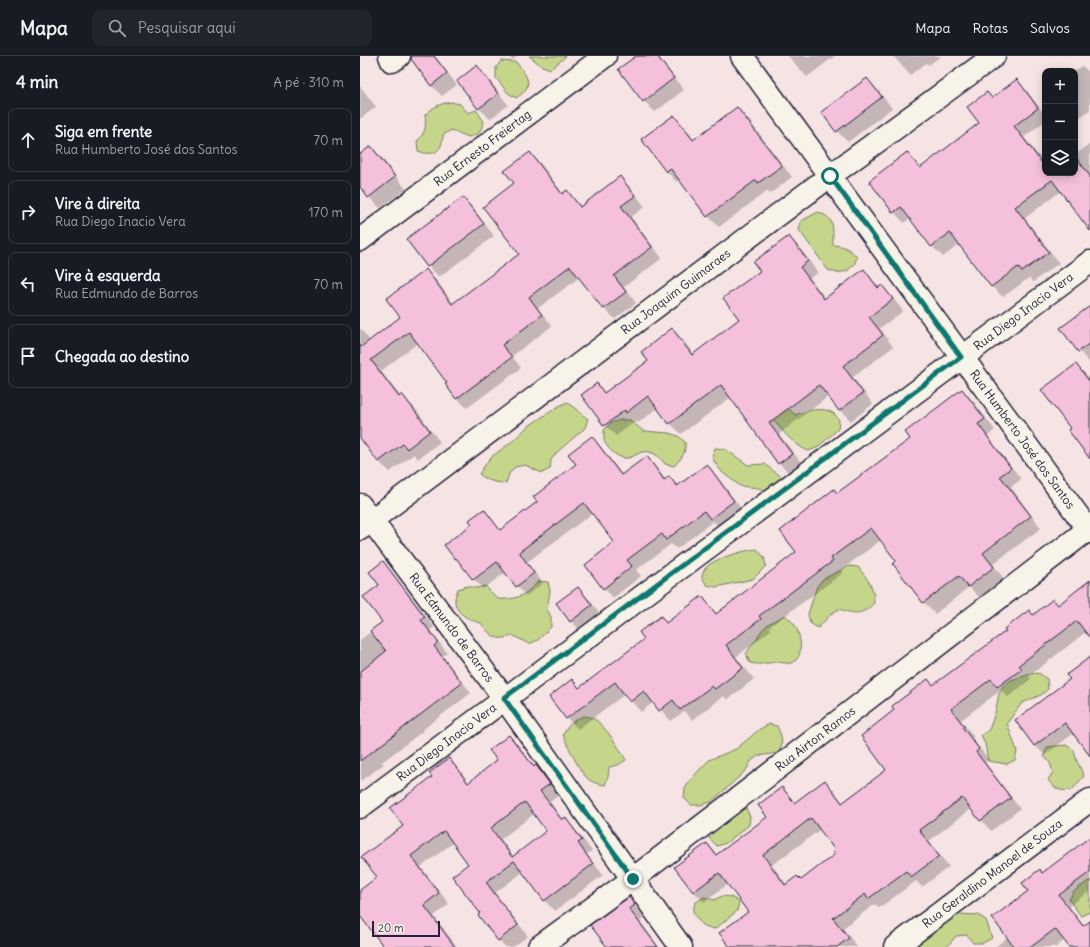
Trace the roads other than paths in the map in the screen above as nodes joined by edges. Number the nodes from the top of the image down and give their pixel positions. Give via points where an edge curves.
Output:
1 (605, 56) edge
2 (742, 56) edge
3 (994, 56) edge
4 (830, 176) junction
5 (360, 240) edge
6 (1090, 262) edge
7 (961, 357) junction
8 (364, 518) edge
9 (1089, 529) edge
10 (504, 698) junction
11 (1090, 800) edge
12 (360, 807) edge
13 (633, 879) junction
14 (539, 947) edge
15 (681, 947) edge
16 (896, 947) edge

1 - 5 street, Rua Ernesto Freiertag
2 - 4 street, Rua Humberto José dos Santos
3 - 4 street, Rua Joaquim Guimaraes
4 - 7 street, Rua Humberto José dos Santos
4 - 8 street, Rua Joaquim Guimaraes
6 - 7 street, Rua Diego Inacio Vera
7 - 9 street, Rua Humberto José dos Santos
7 - 10 street, Rua Diego Inacio Vera
8 - 10 street, Rua Edmundo de Barros
9 - 13 street, Rua Airton Ramos
10 - 12 street, Rua Diego Inacio Vera
10 - 13 street, Rua Edmundo de Barros
11 - 16 street, Rua Geraldino Manoel de Souza
13 - 14 street, Rua Airton Ramos
13 - 15 street, Rua Edmundo de Barros

